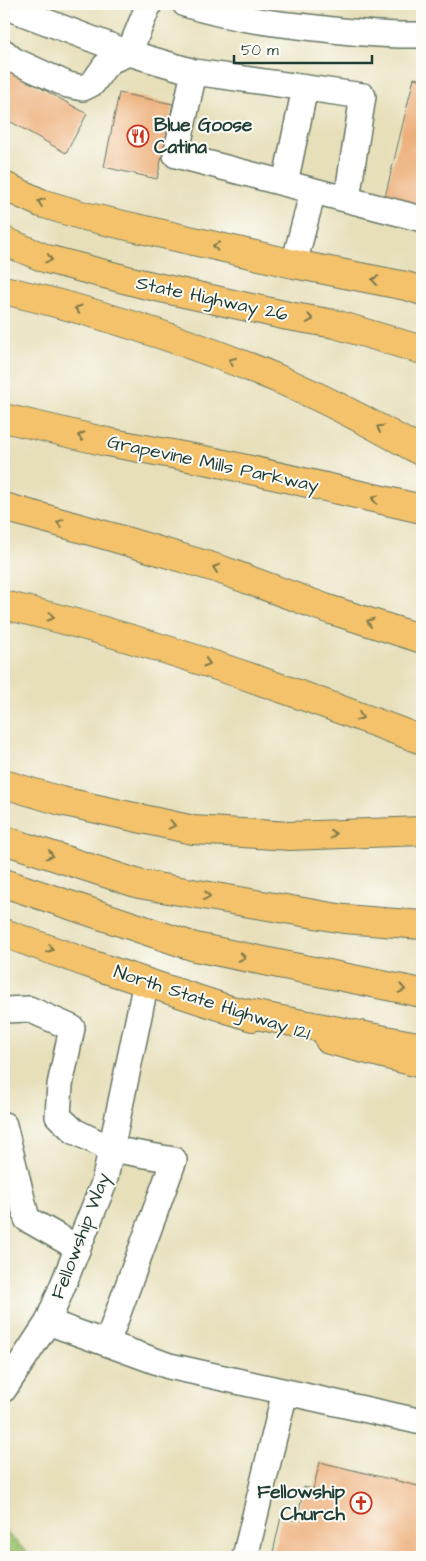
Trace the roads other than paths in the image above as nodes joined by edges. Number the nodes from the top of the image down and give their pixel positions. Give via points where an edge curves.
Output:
1 (149, 4) edge
2 (185, 4) edge
3 (4, 6) edge
4 (422, 35) edge
5 (4, 52) edge
6 (129, 53) junction
7 (194, 72) junction
8 (305, 88) junction
9 (285, 183) junction
10 (4, 186) edge
11 (313, 191) junction
12 (347, 199) junction
13 (422, 219) edge
14 (4, 241) edge
15 (294, 264) junction
16 (4, 290) edge
17 (422, 291) edge
18 (422, 350) edge
19 (4, 418) edge
20 (422, 452) edge
21 (4, 508) edge
22 (422, 509) edge
23 (4, 604) edge
24 (422, 639) edge
25 (422, 740) edge
26 (4, 784) edge
27 (422, 831) edge
28 (4, 840) edge
29 (4, 883) edge
30 (422, 925) edge
31 (4, 933) edge
32 (146, 982) junction
33 (422, 993) edge
34 (4, 1010) edge
35 (230, 1010) junction
36 (422, 1047) edge
37 (422, 1064) edge
38 (4, 1124) edge
39 (112, 1148) junction
40 (10, 1171) edge
41 (78, 1248) junction
42 (48, 1322) junction
43 (106, 1343) junction
44 (4, 1389) edge
45 (285, 1392) junction
46 (422, 1422) edge
47 (245, 1557) edge

1 - 6 street
2 - 4 street via 273,23 337,31
3 - 6 street
5 - 6 street via 13,60 68,85 83,88 93,83 112,60
6 - 7 street
7 - 8 street
7 - 9 street via 176,154
8 - 9 street
8 - 12 street via 363,96
9 - 11 street
15 -> 10 main road via 84,216
11 - 12 street
11 - 15 street
12 - 13 street
14 -> 18 main road, State Highway 26 via 47,259 143,284 335,324
17 -> 15 main road
20 -> 16 main road via 282,380 215,354 137,327
22 -> 19 main road, Grapevine Mills Parkway
24 -> 21 main road via 324,608 219,569
23 -> 25 main road via 227,669
26 -> 27 main road via 61,801 193,830 290,836
28 -> 30 main road via 139,884 344,919
29 -> 33 main road via 195,947
31 -> 32 main road, North State Highway 121
32 - 35 main road, North State Highway 121
32 - 39 street, Fellowship Way
34 - 39 street via 29,1009 72,1028 60,1085 58,1116 74,1131
35 - 36 main road
35 - 37 main road, North State Highway 121 via 345,1045
38 - 40 street
39 - 41 street, Fellowship Way via 104,1183
39 - 43 street via 174,1160
40 - 41 street via 27,1219
41 - 42 street, Fellowship Way
42 - 43 street
42 - 44 street, Fellowship Way
43 - 45 street via 169,1366
45 - 46 street
45 - 47 street

